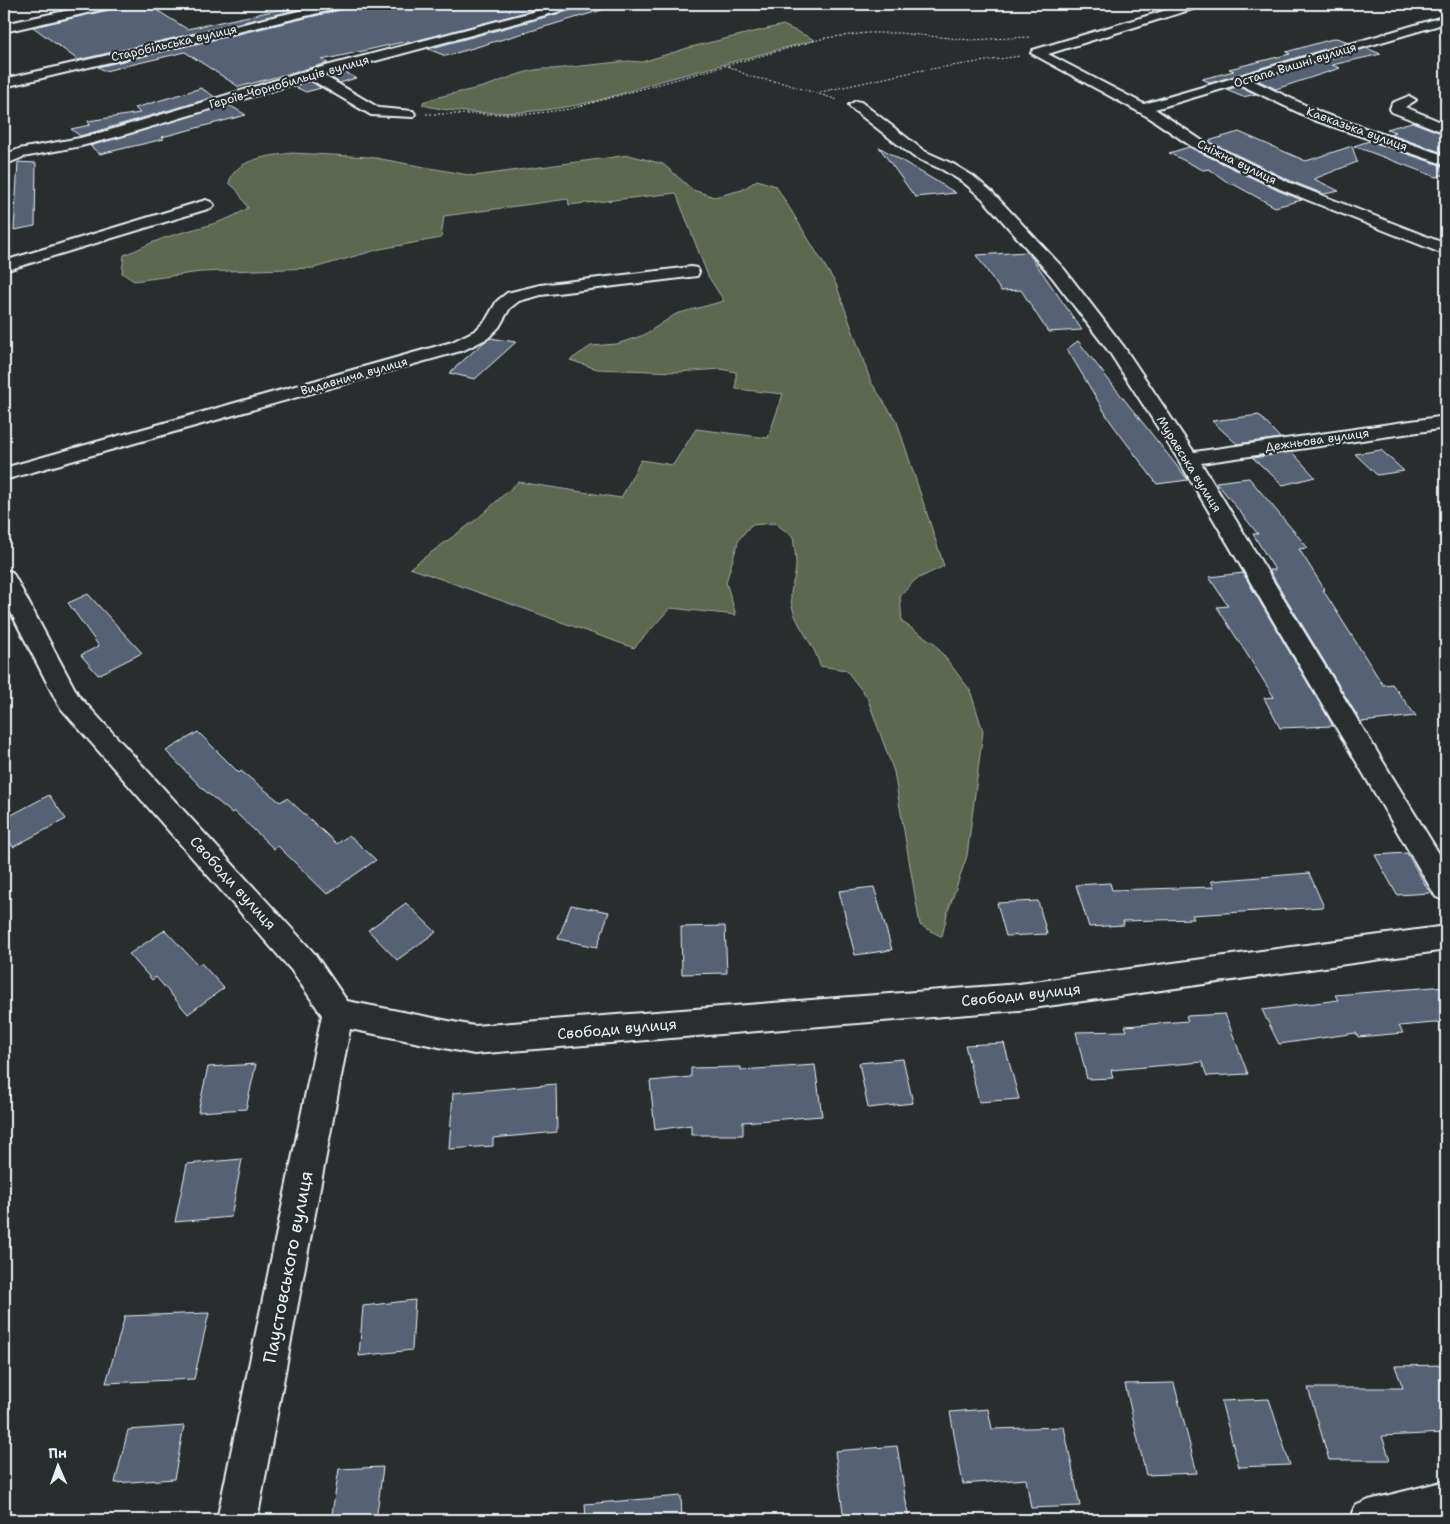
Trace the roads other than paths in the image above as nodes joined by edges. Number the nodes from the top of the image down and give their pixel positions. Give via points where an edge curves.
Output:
1 (113, 4) edge
2 (344, 4) edge
3 (575, 4) edge
4 (1155, 4) edge
5 (1198, 4) edge
6 (1175, 11) junction
7 (1446, 19) edge
8 (1427, 24) junction
9 (4, 28) edge
10 (1446, 31) edge
11 (312, 74) junction
12 (1243, 80) junction
13 (4, 83) edge
14 (1409, 100) dead end
15 (856, 105) road end
16 (1142, 109) junction
17 (408, 114) road end
18 (1446, 129) edge
19 (4, 160) edge
20 (1446, 161) edge
21 (206, 205) dead end
22 (1446, 250) edge
23 (4, 266) edge
24 (691, 272) dead end
25 (1446, 422) edge
26 (1188, 459) junction
27 (4, 474) edge
28 (4, 578) edge
29 (1446, 889) edge
30 (1446, 938) edge
31 (338, 1013) junction
32 (1446, 1501) edge
33 (237, 1520) edge
34 (1369, 1520) edge

1 - 9 street
2 - 13 street, Старобільська вулиця
3 - 11 street, Героїв-Чорнобильців вулиця
4 - 6 street
5 - 6 street
6 - 16 street, Сніжна вулиця via 1038,54
7 - 8 street, Остапа Вишні вулиця
8 - 10 street
8 - 12 street, Остапа Вишні вулиця
11 - 17 street via 376,112
11 - 19 street, Героїв-Чорнобильців вулиця via 115,134 19,153
12 - 16 street, Остапа Вишні вулиця
12 - 20 street, Кавказька вулиця via 1319,117
14 - 18 street via 1397,109
15 - 26 street, Муравська вулиця via 918,154 968,179 1002,210 1058,273 1106,335
16 - 22 street, Сніжна вулиця via 1196,143 1285,186
21 - 23 street
24 - 27 street, Видавнича вулиця via 540,290 512,297 502,305 493,323 482,334 458,346
25 - 26 street, Дежньова вулиця
26 - 29 street, Муравська вулиця
28 - 31 street, Свободи вулиця via 68,700 303,962
30 - 31 street, Свободи вулиця via 1019,997 474,1040
31 - 33 street, Паустовського вулиця
32 - 34 street

